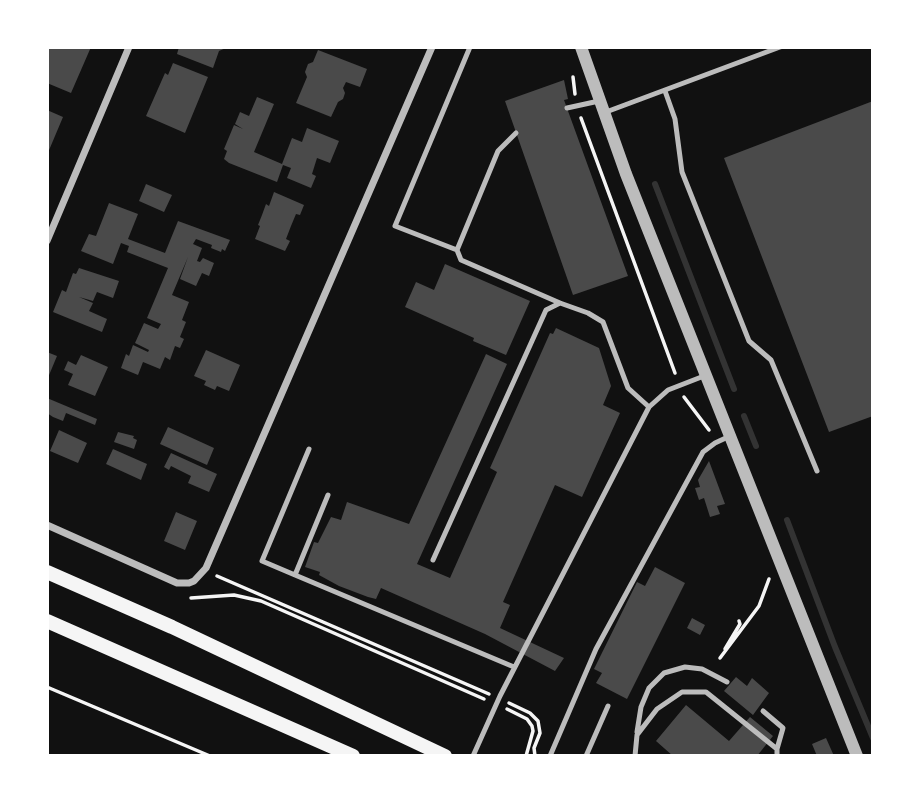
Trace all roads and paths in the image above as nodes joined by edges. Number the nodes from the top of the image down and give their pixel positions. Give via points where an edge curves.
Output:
1 (129, 47) edge
2 (432, 47) edge
3 (470, 47) edge
4 (582, 47) edge
5 (780, 47) edge
6 (573, 75) dead end
7 (665, 90) junction
8 (577, 106) junction
9 (601, 107) junction
10 (567, 108) dead end
11 (516, 133) dead end
12 (47, 241) edge
13 (457, 250) junction
14 (560, 303) junction
15 (706, 375) junction
16 (680, 384) junction
17 (649, 407) junction
18 (730, 436) junction
19 (715, 443) junction
20 (309, 449) dead end
21 (817, 471) dead end
22 (328, 495) dead end
23 (47, 525) edge
24 (433, 560) dead end
25 (47, 572) edge
26 (215, 575) dead end
27 (295, 575) junction
28 (774, 584) dead end
29 (195, 598) dead end
30 (47, 621) edge
31 (739, 621) dead end
32 (720, 658) junction
33 (514, 667) junction
34 (712, 673) junction
35 (727, 682) dead end
36 (47, 687) edge
37 (497, 701) junction
38 (608, 706) dead end
39 (763, 710) dead end
40 (637, 735) junction
41 (777, 752) edge
42 (210, 756) edge
43 (353, 756) edge
44 (445, 756) edge
45 (473, 756) edge
46 (526, 756) edge
47 (535, 756) edge
48 (550, 756) edge
49 (586, 756) edge
50 (635, 756) edge
51 (857, 756) edge

1 - 12 street
2 - 23 street via 206,568 194,581 177,583
3 - 13 lane via 395,226
4 - 9 street
5 - 7 lane
6 - 8 path
7 - 9 lane
7 - 21 lane via 675,119 682,172 749,341 771,360
8 - 9 lane
8 - 10 lane
8 - 16 path
9 - 15 street
11 - 13 lane via 498,151
13 - 14 lane via 461,260
14 - 17 lane via 603,322 628,388
14 - 24 lane via 545,310
15 - 16 lane
15 - 18 street
16 - 17 lane
16 - 19 path via 686,402
17 - 33 lane
18 - 19 lane
18 - 51 street
19 - 48 lane via 704,452 596,649
20 - 27 lane via 262,561
22 - 27 lane
25 - 44 main road
26 - 37 path
27 - 33 lane
28 - 32 path via 770,574 759,606
29 - 37 path via 234,595 261,601
30 - 43 main road
31 - 32 path
32 - 34 path
33 - 37 lane
34 - 35 lane
34 - 40 lane via 685,667 664,673 649,688
36 - 42 path
37 - 45 lane
37 - 46 path via 530,723 533,731
37 - 47 path via 530,713 538,721
38 - 49 lane
39 - 41 lane via 783,728
40 - 41 lane via 657,709 682,692 706,692
40 - 50 lane

